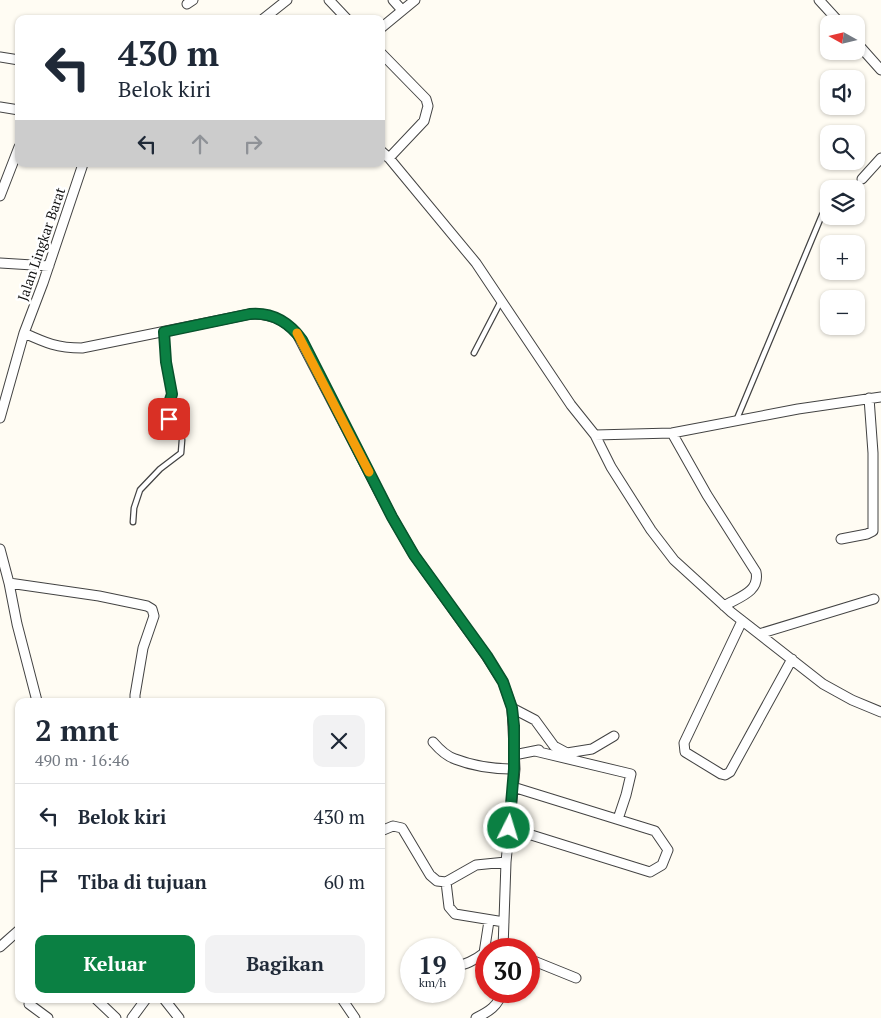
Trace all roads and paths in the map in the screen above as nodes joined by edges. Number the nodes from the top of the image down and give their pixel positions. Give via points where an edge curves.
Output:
1 (329, 0) edge
2 (393, 0) edge
3 (415, 0) edge
4 (820, 0) edge
5 (283, 1) edge
6 (402, 10) junction
7 (267, 15) edge
8 (343, 15) edge
9 (833, 15) edge
10 (385, 25) edge
11 (865, 52) edge
12 (0, 57) edge
13 (385, 58) edge
14 (15, 59) edge
15 (881, 70) edge
16 (0, 106) edge
17 (15, 109) edge
18 (385, 154) edge
19 (15, 157) edge
20 (389, 158) junction
21 (881, 158) edge
22 (82, 167) edge
23 (862, 179) dead end
24 (0, 196) edge
25 (820, 220) edge
26 (0, 263) edge
27 (49, 266) junction
28 (500, 301) junction
29 (164, 332) junction
30 (24, 333) junction
31 (474, 353) dead end
32 (881, 397) edge
33 (869, 398) junction
34 (0, 418) edge
35 (736, 422) junction
36 (672, 433) junction
37 (595, 435) junction
38 (133, 522) dead end
39 (841, 539) dead end
40 (0, 548) edge
41 (9, 583) junction
42 (874, 599) dead end
43 (724, 606) junction
44 (742, 621) junction
45 (759, 634) junction
46 (792, 659) junction
47 (36, 698) edge
48 (135, 698) edge
49 (512, 708) junction
50 (881, 712) edge
51 (614, 736) dead end
52 (433, 742) dead end
53 (554, 746) junction
54 (535, 751) junction
55 (514, 755) junction
56 (514, 769) junction
57 (513, 788) junction
58 (618, 819) junction
59 (509, 828) junction
60 (385, 829) edge
61 (506, 862) junction
62 (446, 882) junction
63 (489, 920) junction
64 (504, 922) junction
65 (15, 934) edge
66 (504, 938) edge
67 (0, 947) edge
68 (540, 963) edge
69 (465, 964) edge
70 (576, 978) dead end
71 (100, 1003) edge
72 (143, 1003) edge
73 (167, 1003) edge
74 (345, 1003) edge
75 (497, 1003) edge
76 (29, 1004) dead end
77 (48, 1018) edge
78 (116, 1018) edge
79 (132, 1018) edge
80 (179, 1018) edge
81 (355, 1018) edge
82 (476, 1018) edge

1 - 8 street
2 - 6 street
3 - 6 street
4 - 9 street
5 - 7 street
6 - 10 street
11 - 15 street
12 - 14 street
13 - 20 street via 426,99 428,106 424,120
16 - 17 street
18 - 20 street
19 - 24 street
20 - 28 street via 476,263
21 - 23 street
22 - 27 street, Jalan Lingkar Barat
25 - 35 lane
26 - 27 street
27 - 30 street, Jalan Lingkar Barat
28 - 31 lane
28 - 37 street
29 - 30 street via 82,348 50,345
29 - 38 lane via 172,394 166,412 180,430 182,447 181,453 140,490
29 - 49 street via 261,313 272,315 296,332 392,517 414,555 487,656 503,682
30 - 34 street, Jalan Lingkar Barat
32 - 33 street
33 - 35 street
33 - 39 street via 873,531
35 - 36 street
36 - 37 street
36 - 43 street via 707,496 756,572 756,585
37 - 43 street via 650,530 674,560
40 - 41 street
41 - 47 street
41 - 48 street via 99,596 147,606 152,610 154,616 143,648
42 - 45 street
43 - 44 street
44 - 45 street
44 - 46 street via 684,743 685,752 721,774 730,772
45 - 46 street
46 - 50 street via 823,684
49 - 53 street via 535,720
49 - 55 street
51 - 53 street via 575,753
52 - 56 street via 455,759 492,768
53 - 54 street
54 - 55 street
54 - 58 street via 631,774
55 - 56 street
56 - 57 street
57 - 58 street
57 - 59 street
58 - 59 street via 655,830 668,850 662,865 650,872
59 - 61 street
60 - 62 street via 394,826 402,828 430,875 437,881
61 - 62 street via 476,865
61 - 64 street
62 - 63 street via 449,907 455,914
63 - 64 street
63 - 69 street via 484,953
64 - 66 street
65 - 67 street
68 - 70 street
71 - 78 street
72 - 79 street
73 - 80 street
74 - 81 street
75 - 82 street
76 - 77 street

